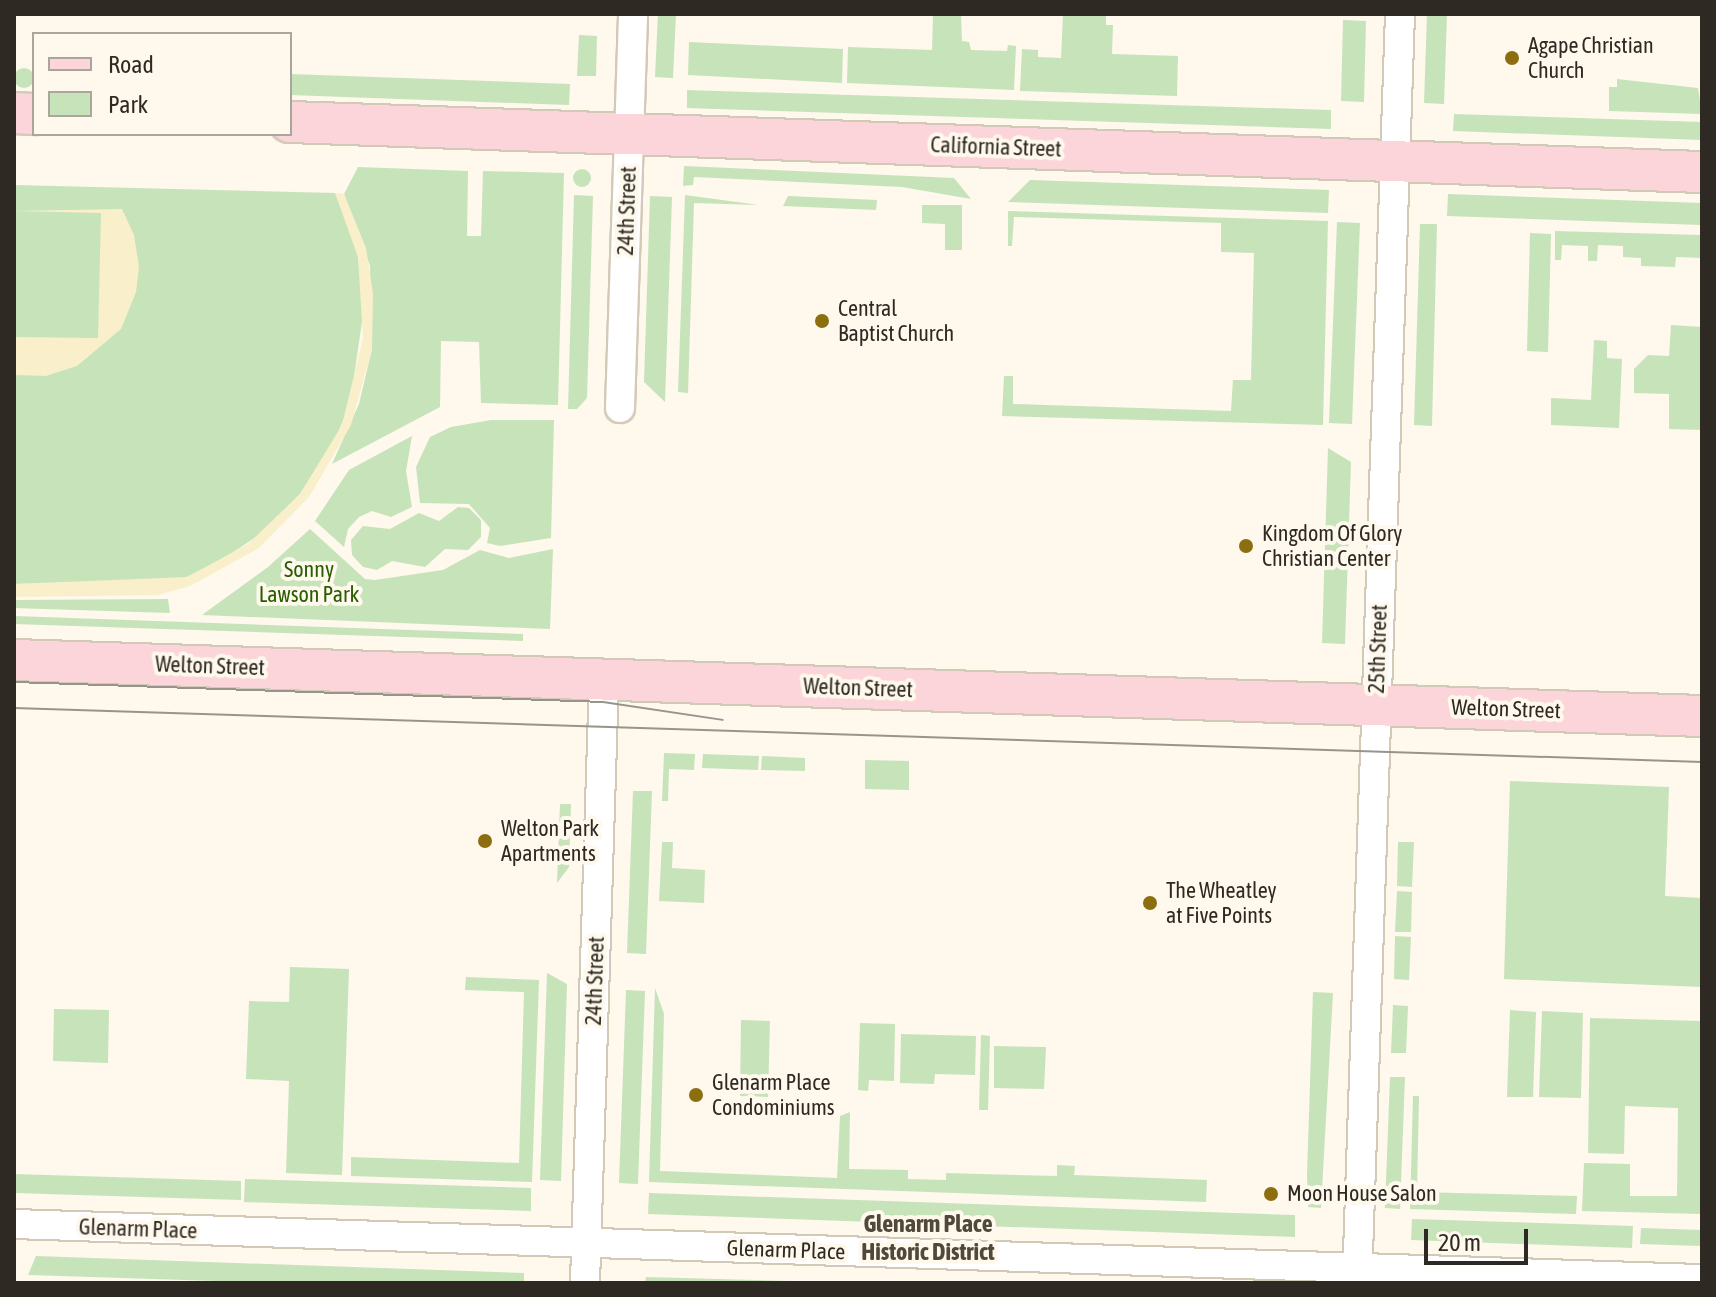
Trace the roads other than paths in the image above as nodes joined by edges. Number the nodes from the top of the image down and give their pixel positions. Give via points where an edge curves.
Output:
1 (633, 14) edge
2 (1400, 14) edge
3 (292, 122) edge
4 (630, 135) junction
5 (1395, 161) junction
6 (1702, 172) edge
7 (620, 408) dead end
8 (14, 660) edge
9 (604, 679) junction
10 (1376, 705) junction
11 (1702, 716) edge
12 (14, 1224) edge
13 (587, 1243) junction
14 (1357, 1276) edge
15 (1702, 1279) edge
16 (585, 1283) edge

1 - 4 street, 24th Street
2 - 5 street, 25th Street
3 - 4 street, California Street
4 - 5 street, California Street
4 - 7 street, 24th Street
5 - 6 street, California Street
5 - 10 street, 25th Street
8 - 9 street, Welton Street
9 - 10 street, Welton Street
9 - 13 street, 24th Street
10 - 11 street, Welton Street
10 - 14 street, 25th Street
12 - 13 street, Glenarm Place
13 - 14 street, Glenarm Place
13 - 16 street, 24th Street
14 - 15 street, Glenarm Place

